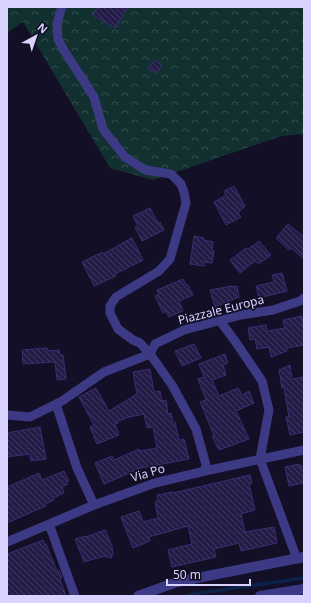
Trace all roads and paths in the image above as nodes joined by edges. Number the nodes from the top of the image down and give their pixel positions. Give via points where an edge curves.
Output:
1 (62, 7) edge
2 (304, 298) edge
3 (220, 321) junction
4 (150, 354) junction
5 (56, 404) junction
6 (7, 415) edge
7 (304, 450) edge
8 (260, 459) junction
9 (205, 471) junction
10 (94, 505) junction
11 (50, 524) junction
12 (7, 542) edge
13 (300, 558) edge
14 (301, 592) edge
15 (75, 596) edge
16 (138, 596) edge
17 (260, 596) edge

1 - 4 street via 57,23 58,39 94,97 103,129 125,157 145,170 171,174 181,184 184,192 186,203 170,259 159,271 116,297 110,306 110,313 118,329 140,343
2 - 3 street, Piazzale Europa via 273,310
3 - 4 street, Piazzale Europa via 184,330 155,344
3 - 8 street via 262,381 269,410
4 - 5 street via 104,372
4 - 9 street via 172,385 196,429 206,465
5 - 6 street via 30,417
5 - 10 street via 77,468
7 - 8 street, Via Po
8 - 9 street, Via Po
8 - 13 street
9 - 10 street, Via Po via 155,483
10 - 11 street, Via Po
11 - 12 street, Via Po
11 - 15 street
13 - 16 street via 177,582
14 - 17 street

